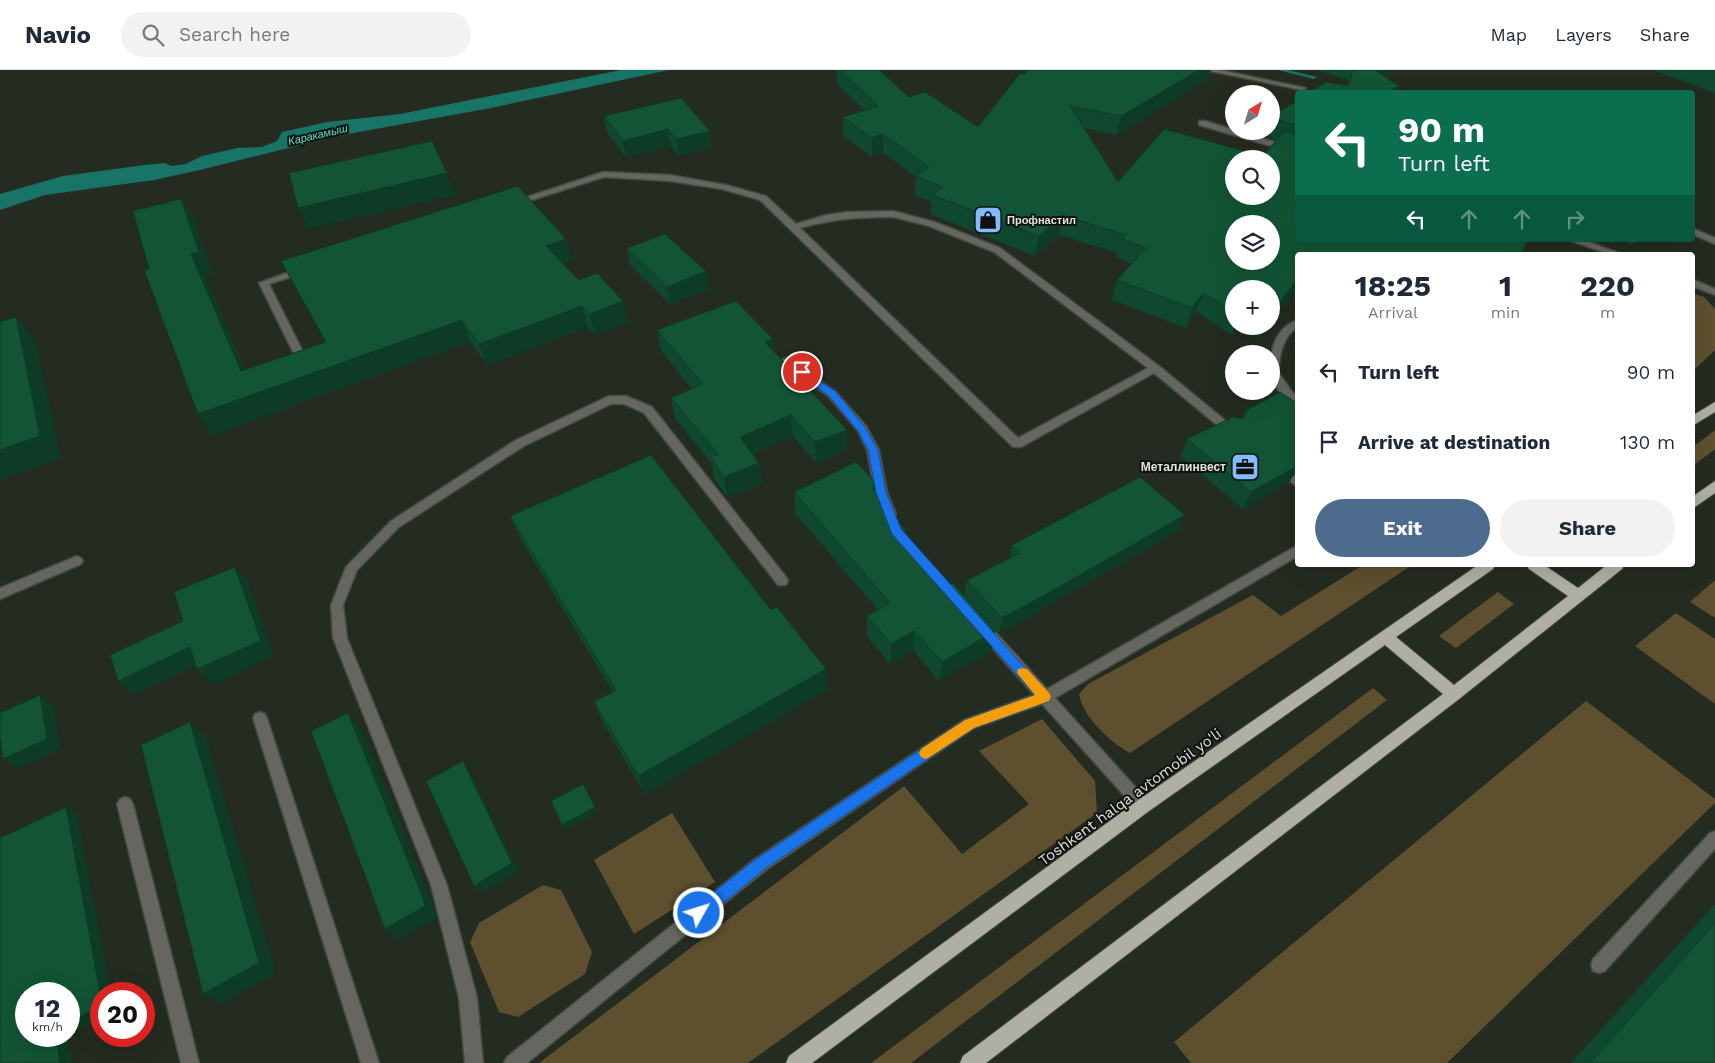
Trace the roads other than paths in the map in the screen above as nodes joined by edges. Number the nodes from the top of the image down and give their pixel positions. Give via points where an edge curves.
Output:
1 (1209, 70) edge
2 (1302, 88) dead end
3 (1202, 123) dead end
4 (1295, 151) edge
5 (499, 208) edge
6 (794, 227) junction
7 (1695, 233) edge
8 (1715, 240) edge
9 (1580, 242) edge
10 (1611, 252) edge
11 (311, 268) edge
12 (1695, 283) edge
13 (1715, 292) edge
14 (1295, 324) edge
15 (300, 356) edge
16 (787, 361) dead end
17 (1156, 368) junction
18 (1295, 401) edge
19 (1715, 406) edge
20 (1695, 420) edge
21 (1232, 431) edge
22 (1715, 486) edge
23 (1695, 502) edge
24 (893, 524) edge
25 (1295, 552) edge
26 (77, 561) dead end
27 (1485, 567) edge
28 (1537, 567) edge
29 (1614, 567) edge
30 (782, 582) dead end
31 (0, 594) edge
32 (1578, 596) junction
33 (974, 618) edge
34 (1385, 637) junction
35 (1454, 694) junction
36 (1044, 697) junction
37 (260, 718) dead end
38 (125, 804) dead end
39 (1143, 806) junction
40 (1715, 838) edge
41 (1599, 965) dead end
42 (190, 1063) edge
43 (370, 1063) edge
44 (474, 1063) edge
45 (512, 1063) edge
46 (796, 1063) edge
47 (970, 1063) edge

1 - 2 lane
3 - 4 lane
5 - 6 lane via 602,174 670,178 763,198
6 - 17 lane via 847,215 893,214 932,224 997,250
6 - 17 lane via 1017,444
7 - 8 lane
9 - 10 lane
11 - 15 lane via 264,283
12 - 13 lane
14 - 18 lane via 1277,346 1273,372
16 - 24 lane via 832,394 862,429 873,450 881,492
17 - 21 lane
19 - 20 highway
22 - 23 highway
25 - 36 lane
26 - 31 lane
27 - 34 highway, Toshkent halqa avtomobil yo'li
28 - 32 highway
29 - 32 highway
30 - 44 lane via 648,410 626,400 609,400 520,443 395,524 352,567 337,605 340,638 439,885 468,998
32 - 35 highway
33 - 36 lane
34 - 35 highway
34 - 39 highway, Toshkent halqa avtomobil yo'li
35 - 47 highway
36 - 39 lane
36 - 45 lane via 970,724 761,864
37 - 43 lane
38 - 42 lane
39 - 46 highway, Toshkent halqa avtomobil yo'li
40 - 41 lane

